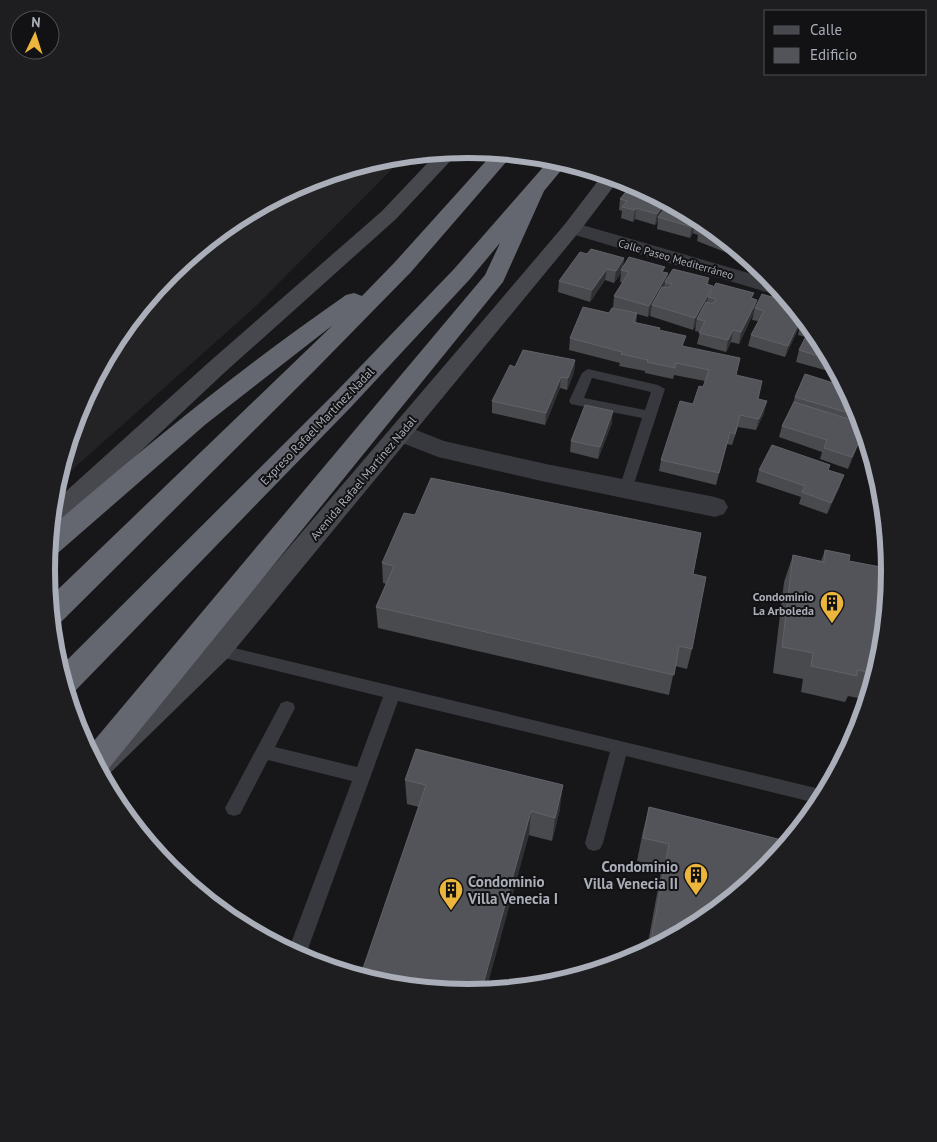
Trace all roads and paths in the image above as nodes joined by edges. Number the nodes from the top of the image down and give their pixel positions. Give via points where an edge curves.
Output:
1 (441, 158) edge
2 (499, 158) edge
3 (554, 166) edge
4 (607, 181) edge
5 (535, 189) junction
6 (572, 228) junction
7 (403, 267) junction
8 (768, 286) edge
9 (650, 415) junction
10 (401, 433) junction
11 (626, 489) junction
12 (715, 507) dead end
13 (60, 512) edge
14 (57, 538) edge
15 (57, 607) edge
16 (218, 650) junction
17 (69, 678) edge
18 (392, 692) junction
19 (287, 708) dead end
20 (620, 747) junction
21 (264, 752) junction
22 (99, 756) edge
23 (101, 761) edge
24 (362, 776) junction
25 (816, 795) edge
26 (234, 808) dead end
27 (594, 843) dead end
28 (299, 948) edge

1 - 13 main road via 389,215
2 - 7 highway
3 - 5 highway, Expreso Rafael Martínez Nadal
4 - 6 main road, Avenida Rafael Martínez Nadal
5 - 17 highway, Expreso Rafael Martínez Nadal via 462,274 342,401
5 - 22 highway via 495,277
6 - 8 street, Calle Paseo Mediterráneo
6 - 10 main road, Avenida Rafael Martínez Nadal
7 - 14 highway via 294,341 122,480
7 - 15 highway via 307,365
9 - 9 lane via 658,389 588,373 576,401
9 - 11 lane
10 - 11 street via 438,448
10 - 16 main road, Avenida Rafael Martínez Nadal
11 - 12 street
16 - 18 lane
16 - 23 main road, Avenida Rafael Martínez Nadal
18 - 20 lane
18 - 24 lane
19 - 21 lane
20 - 25 lane
20 - 27 lane
21 - 24 lane
21 - 26 lane
24 - 28 lane

